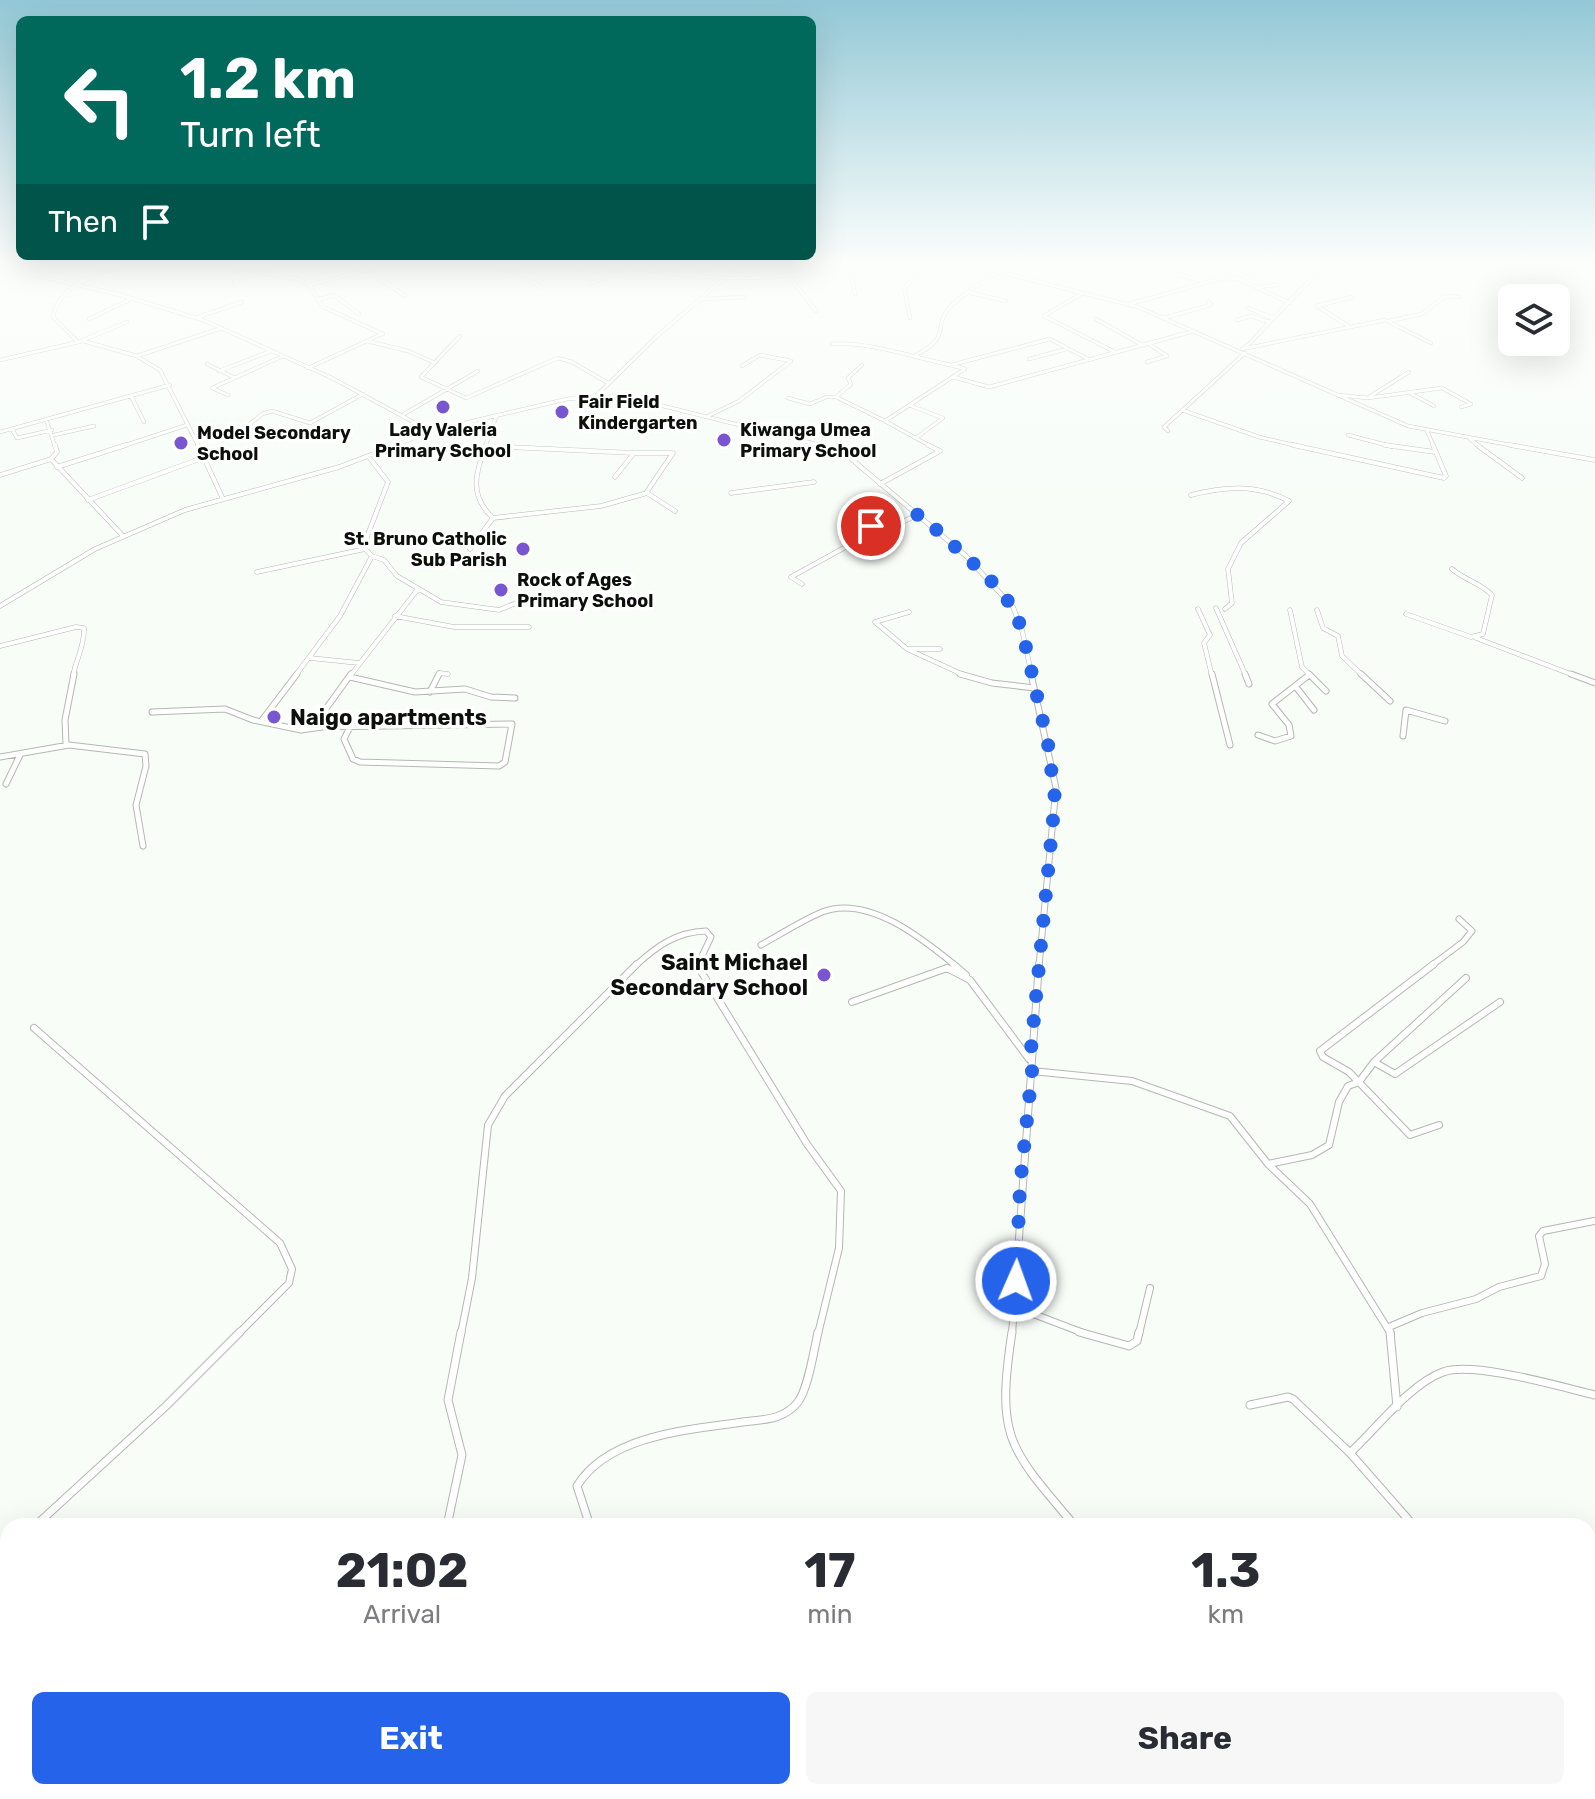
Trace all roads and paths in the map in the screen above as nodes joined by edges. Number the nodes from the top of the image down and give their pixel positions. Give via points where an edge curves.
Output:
1 (51, 348) edge
2 (107, 348) edge
3 (162, 348) edge
4 (265, 348) edge
5 (351, 348) edge
6 (395, 348) edge
7 (448, 348) edge
8 (647, 348) edge
9 (870, 348) edge
10 (930, 348) edge
11 (1015, 348) edge
12 (1106, 348) edge
13 (1132, 348) edge
14 (1154, 348) edge
15 (1231, 348) edge
16 (1247, 348) edge
17 (1258, 348) edge
18 (1068, 349) joint
19 (271, 351) junction
20 (1244, 351) junction
21 (1116, 353) junction
22 (137, 356) junction
23 (914, 356) junction
24 (282, 357) junction
25 (1029, 359) dead end
26 (0, 360) edge
27 (1090, 360) junction
28 (434, 362) junction
29 (1147, 362) dead end
30 (207, 364) dead end
31 (862, 365) dead end
32 (951, 365) junction
33 (742, 366) dead end
34 (308, 368) junction
35 (219, 371) junction
36 (478, 371) dead end
37 (1409, 372) dead end
38 (952, 377) junction
39 (234, 378) junction
40 (608, 383) junction
41 (170, 385) junction
42 (449, 389) junction
43 (364, 393) junction
44 (1409, 393) junction
45 (228, 395) dead end
46 (1337, 395) junction
47 (131, 396) junction
48 (597, 396) junction
49 (836, 397) junction
50 (788, 398) dead end
51 (1368, 398) junction
52 (908, 405) junction
53 (1434, 406) dead end
54 (1461, 407) dead end
55 (1182, 410) junction
56 (404, 414) junction
57 (496, 417) junction
58 (707, 417) junction
59 (46, 419) junction
60 (885, 421) junction
61 (144, 422) dead end
62 (187, 425) junction
63 (94, 426) dead end
64 (12, 429) junction
65 (435, 430) junction
66 (1168, 431) dead end
67 (1427, 431) junction
68 (0, 432) edge
69 (53, 433) junction
70 (1348, 435) dead end
71 (916, 438) junction
72 (196, 439) junction
73 (1470, 439) junction
74 (486, 446) junction
75 (1436, 452) junction
76 (634, 453) junction
77 (205, 457) junction
78 (369, 457) junction
79 (51, 459) junction
80 (1595, 460) edge
81 (57, 467) junction
82 (0, 475) edge
83 (615, 477) dead end
84 (1522, 478) dead end
85 (814, 482) dead end
86 (880, 484) junction
87 (731, 493) dead end
88 (645, 494) junction
89 (1191, 495) dead end
90 (223, 499) junction
91 (88, 500) junction
92 (675, 511) dead end
93 (919, 514) junction
94 (493, 518) junction
95 (871, 526) dead end
96 (886, 530) junction
97 (123, 536) junction
98 (365, 549) junction
99 (470, 549) dead end
100 (372, 556) junction
101 (1452, 569) dead end
102 (257, 572) dead end
103 (802, 584) dead end
104 (418, 589) junction
105 (533, 596) dead end
106 (0, 606) edge
107 (1216, 608) dead end
108 (1198, 609) dead end
109 (1225, 609) dead end
110 (1290, 610) dead end
111 (1317, 610) dead end
112 (909, 612) dead end
113 (1406, 614) dead end
114 (395, 616) junction
115 (529, 627) dead end
116 (1471, 637) junction
117 (0, 646) edge
118 (908, 649) junction
119 (940, 649) dead end
120 (310, 658) junction
121 (359, 663) junction
122 (448, 674) dead end
123 (1309, 675) junction
124 (350, 677) junction
125 (1595, 683) edge
126 (1249, 684) dead end
127 (1296, 687) junction
128 (1034, 688) junction
129 (1326, 691) dead end
130 (430, 692) junction
131 (515, 698) dead end
132 (1390, 701) dead end
133 (1314, 710) dead end
134 (152, 712) dead end
135 (262, 720) junction
136 (1445, 721) dead end
137 (350, 727) junction
138 (312, 728) junction
139 (1258, 735) dead end
140 (1403, 736) dead end
141 (66, 745) junction
142 (1230, 745) dead end
143 (20, 754) junction
144 (0, 757) edge
145 (6, 784) dead end
146 (143, 846) dead end
147 (1459, 919) dead end
148 (761, 945) dead end
149 (966, 975) junction
150 (1466, 978) dead end
151 (852, 1002) dead end
152 (1500, 1002) dead end
153 (34, 1028) dead end
154 (1030, 1060) junction
155 (1374, 1062) junction
156 (1032, 1071) junction
157 (1359, 1082) junction
158 (1439, 1125) dead end
159 (1268, 1164) junction
160 (1594, 1221) edge
161 (1150, 1288) dead end
162 (1015, 1307) junction
163 (1389, 1327) junction
164 (1595, 1395) edge
165 (1250, 1405) dead end
166 (1397, 1407) junction
167 (1350, 1453) junction
168 (44, 1518) edge
169 (449, 1518) edge
170 (587, 1518) edge
171 (1068, 1518) edge
172 (1407, 1518) edge

1 - 26 street
2 - 22 street
3 - 22 street
4 - 19 street
5 - 34 street
6 - 28 street
7 - 28 street
8 - 40 street
9 - 23 street
10 - 23 street
11 - 32 street
12 - 21 street
13 - 21 street
14 - 29 street via 1167,356
15 - 20 street
16 - 20 street
17 - 20 street
18 - 25 street
18 - 27 street
19 - 24 street
19 - 35 street
20 - 46 street
20 - 55 street
21 - 27 street
22 - 41 street via 160,370
23 - 32 street
24 - 34 street
24 - 39 street
27 - 38 street via 989,387
28 - 42 street via 421,377
30 - 35 street
31 - 49 street
32 - 38 street via 965,369
33 - 58 street via 760,355 791,361 739,401
34 - 43 street
35 - 39 street
36 - 42 street
37 - 51 street
38 - 52 street
39 - 45 street via 212,388
40 - 42 street via 558,358 471,397
40 - 48 street
41 - 47 street
41 - 62 street
42 - 56 street
43 - 56 street
43 - 72 street via 310,423 272,411 245,428
44 - 51 street
44 - 53 street
44 - 54 street via 1445,389 1471,404
46 - 51 street
46 - 67 street
47 - 59 street
47 - 61 street
48 - 57 street
48 - 58 street
49 - 50 street via 810,404
49 - 60 street
52 - 60 street
52 - 71 street via 943,418
55 - 66 street via 1164,427
55 - 75 street via 1259,437 1444,478
56 - 65 street
57 - 65 street
57 - 74 street
58 - 86 street via 821,443 849,457
59 - 64 street
59 - 69 street
60 - 71 street
62 - 72 street
62 - 81 street
63 - 69 street
64 - 68 street
64 - 69 street via 17,438
65 - 78 street
67 - 73 street
67 - 75 street
69 - 79 street via 57,452
70 - 75 street
71 - 86 street via 940,451
72 - 77 street
73 - 80 street
73 - 84 street
74 - 76 street
74 - 94 street via 474,487 482,508
76 - 83 street
76 - 88 street via 673,453
77 - 90 street
77 - 91 street
78 - 90 street
78 - 98 street via 388,482
79 - 81 street
79 - 82 street
81 - 91 street
85 - 87 street
86 - 93 street
88 - 92 street
88 - 94 street via 601,506
89 - 109 street via 1228,485 1289,501 1241,543 1228,569 1232,603
90 - 97 street
91 - 97 street
93 - 96 street
93 - 128 street via 1013,607
94 - 99 street
95 - 96 street
96 - 103 street via 791,577
97 - 106 street
98 - 100 street
98 - 102 street
100 - 104 street
100 - 120 street
101 - 116 street via 1492,595 1486,629
104 - 105 street via 441,602 499,610
104 - 114 street
107 - 126 street
108 - 142 street via 1210,635 1204,643
110 - 123 street via 1300,663
111 - 132 street via 1323,628 1338,636 1342,656
112 - 118 street via 875,622
113 - 116 street
114 - 115 street via 454,627
114 - 121 street
116 - 125 street
117 - 141 street via 84,628 65,720
118 - 119 street
118 - 128 street via 1004,687
120 - 121 street
120 - 135 street
121 - 124 street
122 - 130 street via 439,673
123 - 127 street
123 - 129 street
124 - 130 street
124 - 138 street
127 - 133 street
127 - 139 street via 1272,704 1291,736 1275,741
128 - 154 street via 1056,788
130 - 131 street via 465,689
134 - 135 street via 225,709
135 - 138 street
136 - 140 street via 1406,710
137 - 137 street via 344,739 353,759 360,762 499,766 505,762 512,724
137 - 138 street
141 - 143 street
141 - 146 street via 145,754 147,771 135,803
143 - 144 street
143 - 145 street
147 - 157 street via 1472,931 1463,942 1320,1051
148 - 149 street via 825,911 858,907 918,935
149 - 151 street via 947,968
149 - 154 street
150 - 155 street
152 - 155 street via 1395,1074
153 - 168 street via 280,1243 292,1269 289,1283
154 - 156 street
155 - 157 street
156 - 159 street via 1132,1081 1222,1111
156 - 162 street
157 - 158 street via 1410,1135
157 - 159 street via 1342,1095 1329,1145 1312,1157
159 - 163 street via 1310,1204
160 - 163 street via 1543,1231 1541,1276
161 - 162 street via 1137,1341 1129,1346
162 - 171 street via 1004,1370 1009,1433 1027,1467
163 - 166 street
164 - 166 street via 1458,1369 1445,1370
165 - 167 street via 1293,1399
166 - 167 street
167 - 172 street
169 - 170 street via 462,1455 448,1400 472,1278 488,1125 505,1096 638,963 670,938 706,931 711,937 701,958 702,973 841,1191 839,1248 794,1407 783,1417 657,1435 613,1454 578,1479

